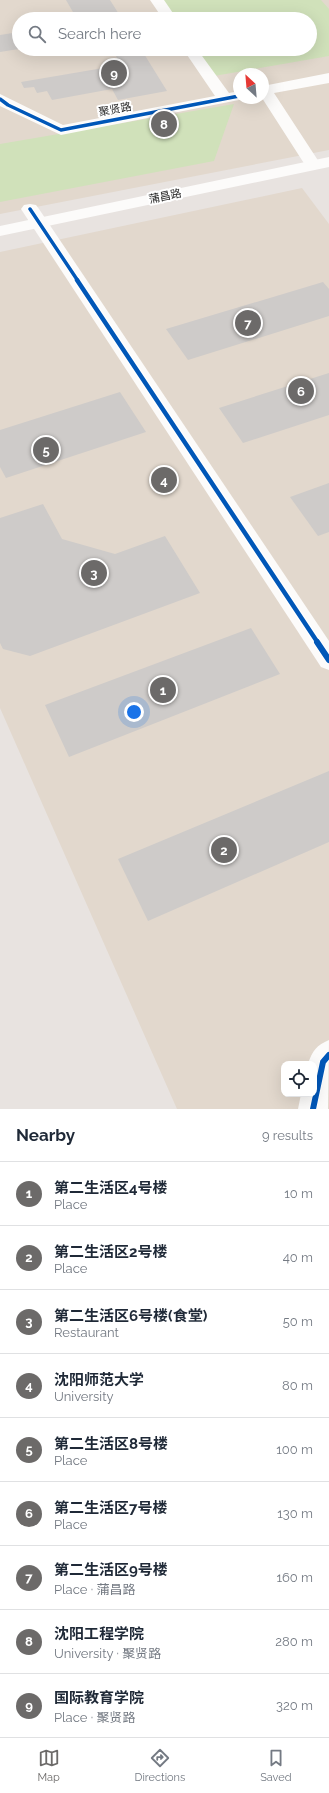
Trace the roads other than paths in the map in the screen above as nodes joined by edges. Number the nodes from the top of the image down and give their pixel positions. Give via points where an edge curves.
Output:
1 (157, 0) edge
2 (165, 12) edge
3 (196, 56) edge
4 (329, 78) edge
5 (269, 90) edge
6 (232, 97) edge
7 (269, 98) edge
8 (0, 99) edge
9 (329, 148) edge
10 (316, 160) edge
11 (28, 215) junction
12 (0, 230) edge
13 (329, 660) edge
14 (326, 1058) edge
15 (313, 1109) edge

1 - 2 street
3 - 6 street
4 - 5 street
6 - 8 street, 聚贤路 via 62,130
7 - 10 street
9 - 10 street, 蒲昌路
10 - 11 street, 蒲昌路
11 - 12 street, 蒲昌路
11 - 13 street
14 - 15 street

